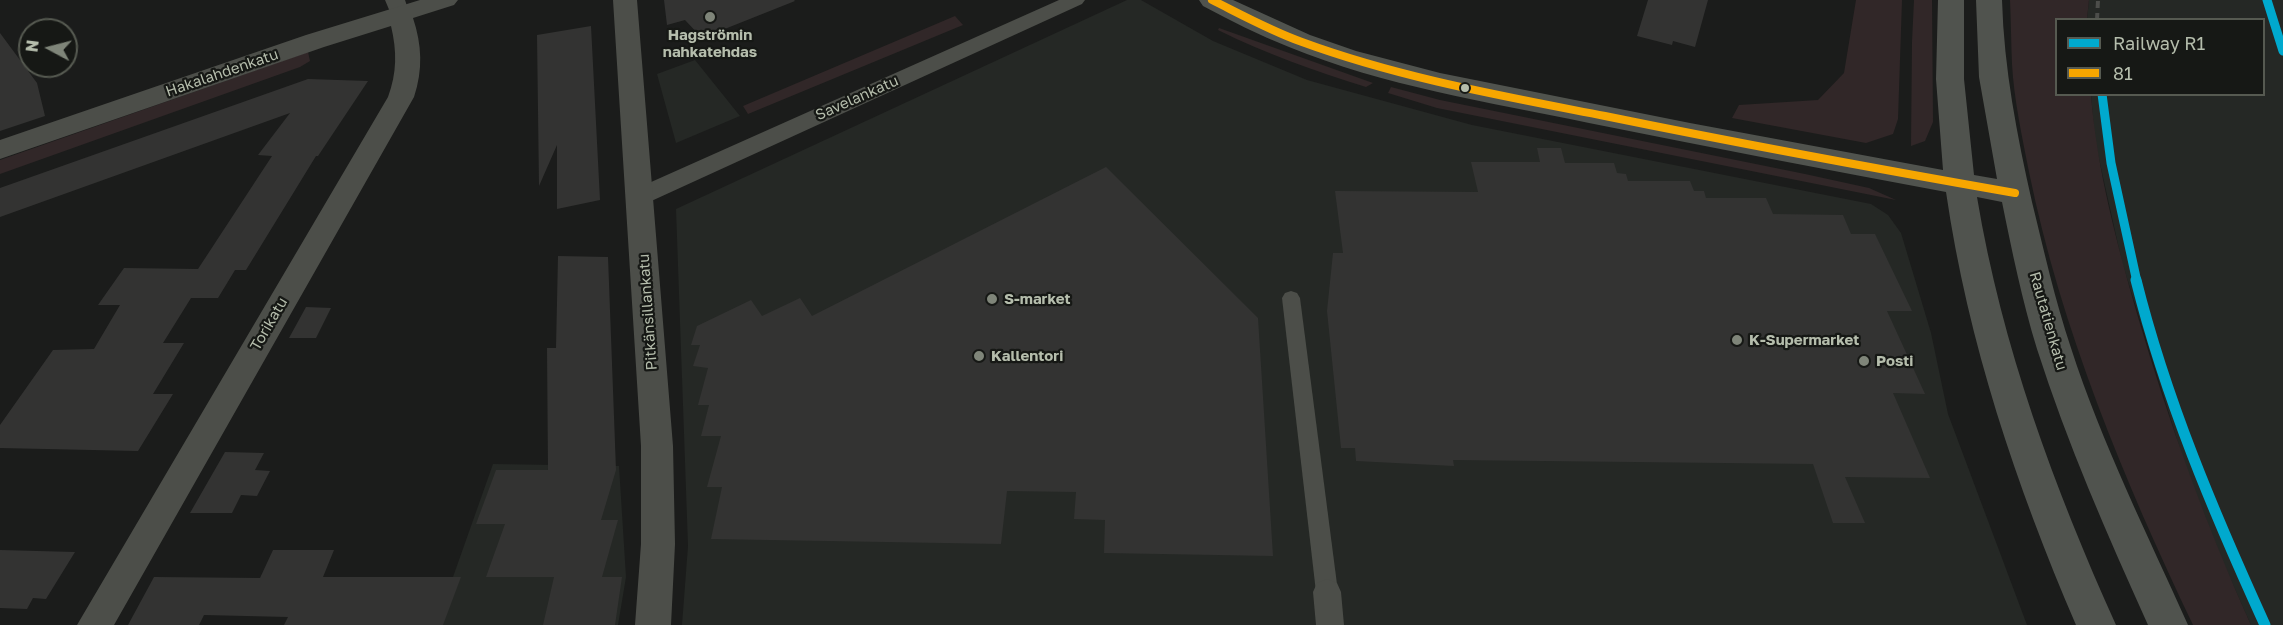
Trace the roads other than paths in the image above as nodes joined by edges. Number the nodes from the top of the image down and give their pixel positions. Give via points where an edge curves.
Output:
1 (446, 0) edge
2 (625, 0) edge
3 (1075, 0) edge
4 (1212, 0) edge
5 (1952, 0) edge
6 (1989, 0) edge
7 (398, 7) edge
8 (0, 150) edge
9 (1959, 183) junction
10 (2014, 193) junction
11 (639, 197) junction
12 (1291, 298) dead end
13 (1327, 592) joint
14 (95, 625) edge
15 (653, 625) edge
16 (1330, 625) edge
17 (2096, 625) edge
18 (2168, 625) edge

1 - 7 street, Hakalahdenkatu
2 - 11 street, Pitkänsillankatu
3 - 11 street, Savelankatu
4 - 9 main road via 1298,40 1392,72 1680,132
5 - 9 main road via 1952,121
6 - 10 main road, Rautatienkatu via 1993,79
7 - 8 street, Hakalahdenkatu via 315,41
7 - 14 street, Torikatu via 408,39 410,66 401,97
9 - 10 main road
9 - 17 main road via 1974,266 2030,464
10 - 18 main road, Rautatienkatu via 2060,367 2094,461
11 - 15 street, Pitkänsillankatu via 657,446 658,544
12 - 13 street
13 - 16 street

